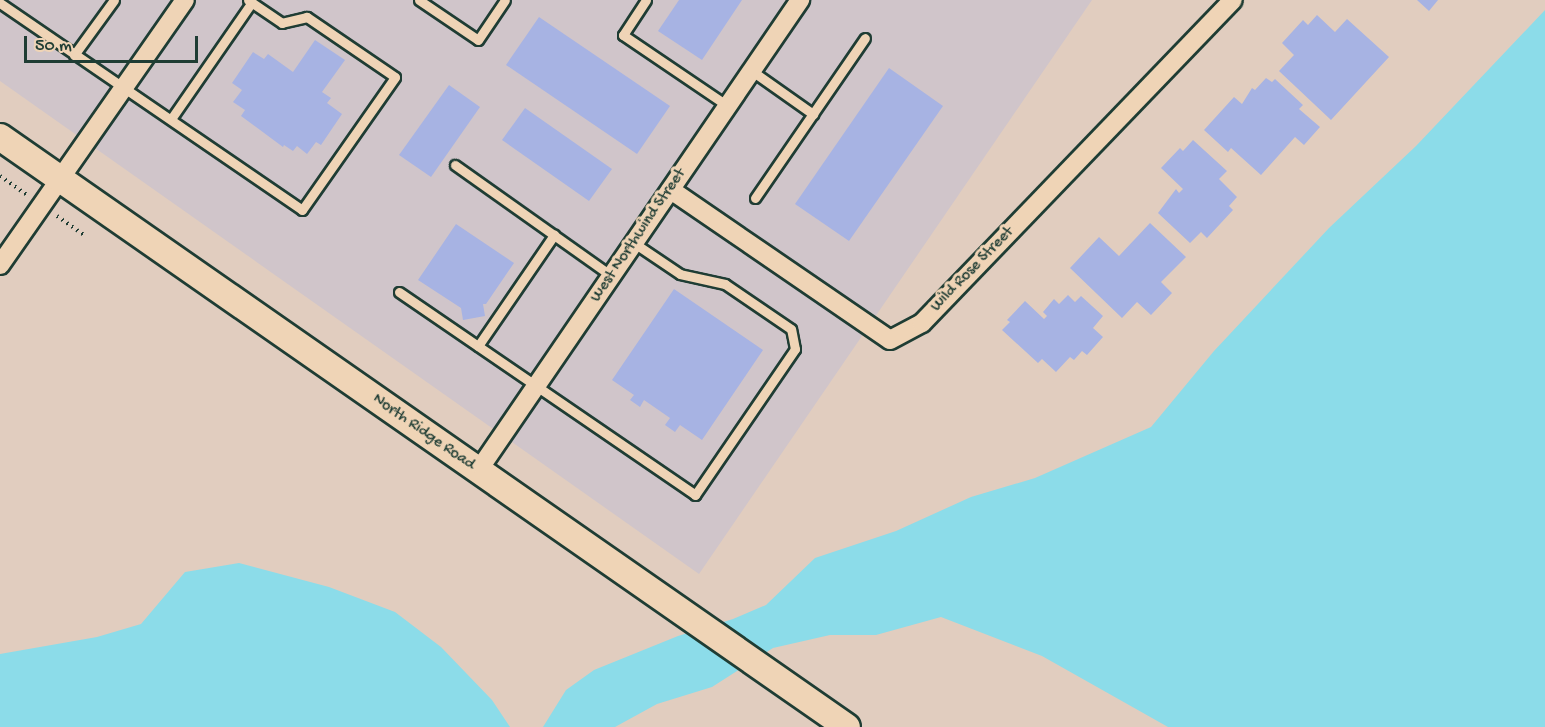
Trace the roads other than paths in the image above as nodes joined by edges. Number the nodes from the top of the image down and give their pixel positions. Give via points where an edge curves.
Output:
1 (114, 0) edge
2 (185, 0) edge
3 (419, 0) edge
4 (505, 0) edge
5 (646, 0) edge
6 (800, 0) edge
7 (1233, 0) edge
8 (250, 1) edge
9 (0, 3) edge
10 (865, 38) dead end
11 (74, 55) junction
12 (752, 71) junction
13 (124, 88) junction
14 (728, 106) junction
15 (813, 114) junction
16 (171, 119) junction
17 (0, 137) edge
18 (455, 165) dead end
19 (60, 179) junction
20 (671, 190) junction
21 (755, 198) dead end
22 (554, 235) junction
23 (634, 243) junction
24 (0, 265) edge
25 (612, 276) junction
26 (399, 292) dead end
27 (478, 346) junction
28 (536, 386) junction
29 (478, 471) junction
30 (847, 727) edge

1 - 11 lane
2 - 13 street
3 - 4 lane via 478,40
5 - 14 lane via 623,35
6 - 12 street, West Northwind Street
7 - 20 street, Wild Rose Street via 922,322 890,340
8 - 16 lane
8 - 16 lane via 282,23 307,16 395,77 302,210
9 - 11 lane
10 - 15 lane
11 - 13 lane
12 - 14 street, West Northwind Street
12 - 15 lane
13 - 16 lane
13 - 19 street
14 - 20 street, West Northwind Street
15 - 21 lane
17 - 19 main road, North Ridge Road
18 - 22 lane
19 - 24 street
19 - 29 main road, North Ridge Road
20 - 23 street, West Northwind Street
22 - 25 lane
22 - 27 lane
23 - 25 street, West Northwind Street
23 - 28 lane via 680,274 725,284 791,329 795,349 789,359 695,495
25 - 28 street, West Northwind Street
26 - 27 lane
27 - 28 lane
28 - 29 street, West Northwind Street
29 - 30 main road, North Ridge Road

